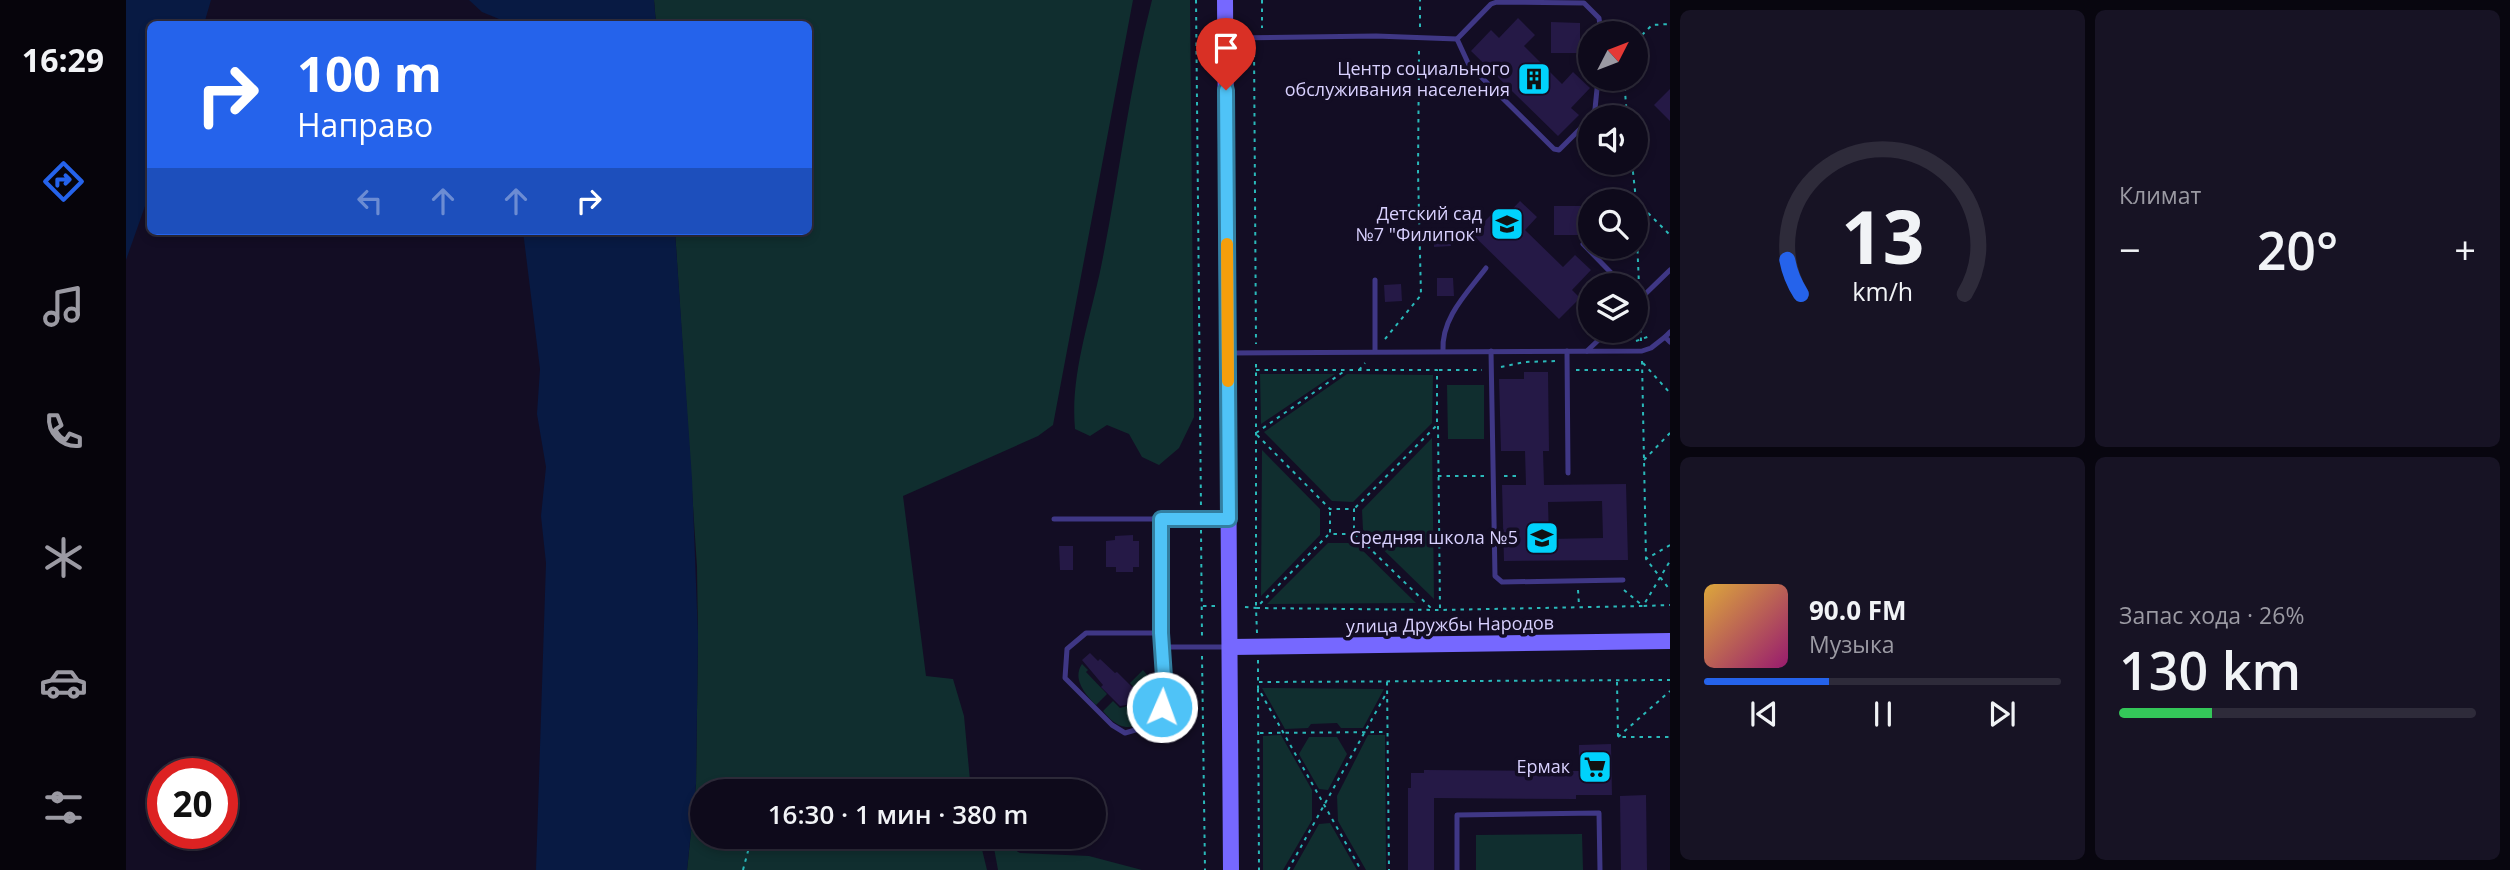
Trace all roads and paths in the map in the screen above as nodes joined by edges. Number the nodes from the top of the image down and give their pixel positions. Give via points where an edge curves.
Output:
1 (1196, 0) edge
2 (1224, 0) edge
3 (1262, 0) edge
4 (1420, 0) edge
5 (1599, 21) edge
6 (1670, 24) edge
7 (1648, 29) edge
8 (1258, 37) junction
9 (1225, 38) junction
10 (1419, 39) junction
11 (1457, 39) junction
12 (1578, 131) edge
13 (1648, 213) edge
14 (1670, 235) edge
15 (1598, 259) edge
16 (1486, 268) dead end
17 (1670, 270) edge
18 (1611, 273) edge
19 (1375, 280) dead end
20 (1648, 291) edge
21 (1652, 335) dead end
22 (1648, 337) edge
23 (1668, 337) edge
24 (1595, 343) edge
25 (1642, 343) edge
26 (1375, 351) junction
27 (1443, 351) junction
28 (1491, 351) junction
29 (1567, 351) junction
30 (1587, 351) junction
31 (1642, 351) junction
32 (1228, 353) junction
33 (1256, 353) junction
34 (1642, 362) junction
35 (1491, 369) junction
36 (1256, 370) junction
37 (1347, 370) junction
38 (1359, 370) junction
39 (1437, 370) junction
40 (1642, 370) junction
41 (1567, 371) junction
42 (1670, 393) edge
43 (1437, 425) junction
44 (1670, 433) edge
45 (1256, 434) junction
46 (1644, 461) junction
47 (1568, 473) dead end
48 (1438, 476) junction
49 (1493, 476) junction
50 (1517, 476) dead end
51 (1330, 509) junction
52 (1354, 509) junction
53 (1054, 519) dead end
54 (1161, 519) junction
55 (1201, 519) junction
56 (1229, 519) junction
57 (1329, 534) junction
58 (1354, 534) junction
59 (1670, 545) edge
60 (1646, 559) junction
61 (1670, 561) edge
62 (1660, 577) junction
63 (1612, 580) junction
64 (1623, 580) dead end
65 (1577, 581) junction
66 (1670, 590) edge
67 (1579, 606) junction
68 (1643, 606) junction
69 (1670, 606) edge
70 (1256, 608) junction
71 (1431, 609) junction
72 (1440, 610) junction
73 (1161, 633) junction
74 (1670, 641) edge
75 (1162, 646) junction
76 (1257, 646) junction
77 (1202, 647) junction
78 (1230, 647) junction
79 (1670, 680) edge
80 (1617, 681) junction
81 (1258, 682) junction
82 (1387, 682) junction
83 (1258, 688) junction
84 (1670, 691) edge
85 (1387, 692) junction
86 (1364, 732) junction
87 (1388, 732) junction
88 (1259, 733) junction
89 (1283, 733) junction
90 (1618, 737) junction
91 (1670, 737) edge
92 (1325, 806) junction
93 (749, 849) edge
94 (743, 870) edge
95 (1205, 870) edge
96 (1231, 870) edge
97 (1259, 870) edge
98 (1288, 870) edge
99 (1362, 870) edge
100 (1389, 870) edge
101 (1457, 870) edge
102 (1600, 870) edge

1 - 55 path
2 - 9 street
3 - 8 path
4 - 10 path
5 - 11 lane via 1584,3 1497,2
6 - 7 path
8 - 9 lane
8 - 10 lane
8 - 33 path via 1254,45
9 - 32 street
10 - 11 lane
10 - 26 path via 1421,295
11 - 12 lane via 1469,65 1553,149 1559,150
13 - 14 path
15 - 18 lane
16 - 27 lane via 1450,316
17 - 20 lane
19 - 26 lane
21 - 22 path
23 - 31 lane
24 - 30 lane
25 - 31 path
26 - 27 lane
26 - 33 lane
26 - 38 path
27 - 28 lane
28 - 29 lane
28 - 35 lane
29 - 30 lane
29 - 41 lane
30 - 31 lane
31 - 34 path
32 - 33 lane
32 - 56 street
33 - 36 path
34 - 40 path
34 - 42 path
35 - 39 path
35 - 41 path via 1525,362 1561,362 1562,371
35 - 49 lane
36 - 37 path
36 - 45 path
37 - 38 path
37 - 45 path
38 - 39 path
39 - 43 path
40 - 41 path
40 - 46 path
41 - 47 lane
43 - 48 path
43 - 52 path
44 - 46 path
45 - 51 path
45 - 70 path
46 - 60 path
48 - 49 path
48 - 72 path
49 - 50 path
49 - 65 lane via 1497,580
51 - 52 path
51 - 57 path
52 - 58 path
53 - 54 lane
54 - 55 lane
54 - 73 lane
55 - 56 lane
55 - 77 path
56 - 78 street
57 - 58 path
57 - 70 path
58 - 71 path
59 - 60 path
60 - 62 path
61 - 62 path
62 - 66 path
62 - 68 path
63 - 64 lane
63 - 65 lane
63 - 68 path
65 - 67 path
67 - 68 path
67 - 72 path
68 - 69 path
70 - 71 path
70 - 76 path
71 - 72 path
73 - 75 lane
73 - 75 lane via 1086,633 1066,649 1065,678 1117,730 1137,731 1158,714 1164,700
74 - 76 street, улица Дружбы Народов
75 - 77 lane
76 - 78 street, улица Дружбы Народов
76 - 81 path
77 - 78 lane
77 - 95 path
78 - 96 street
79 - 80 path
80 - 82 path
80 - 90 path
81 - 82 path
81 - 83 path
82 - 85 path
83 - 88 path
83 - 89 path
84 - 90 path
85 - 86 path
85 - 87 path
86 - 87 path
86 - 89 path
86 - 92 path
87 - 100 path
88 - 89 path
88 - 97 path
89 - 92 path
90 - 91 path
92 - 98 path
92 - 99 path
93 - 94 path
101 - 102 lane via 1457,815 1586,813 1599,813

